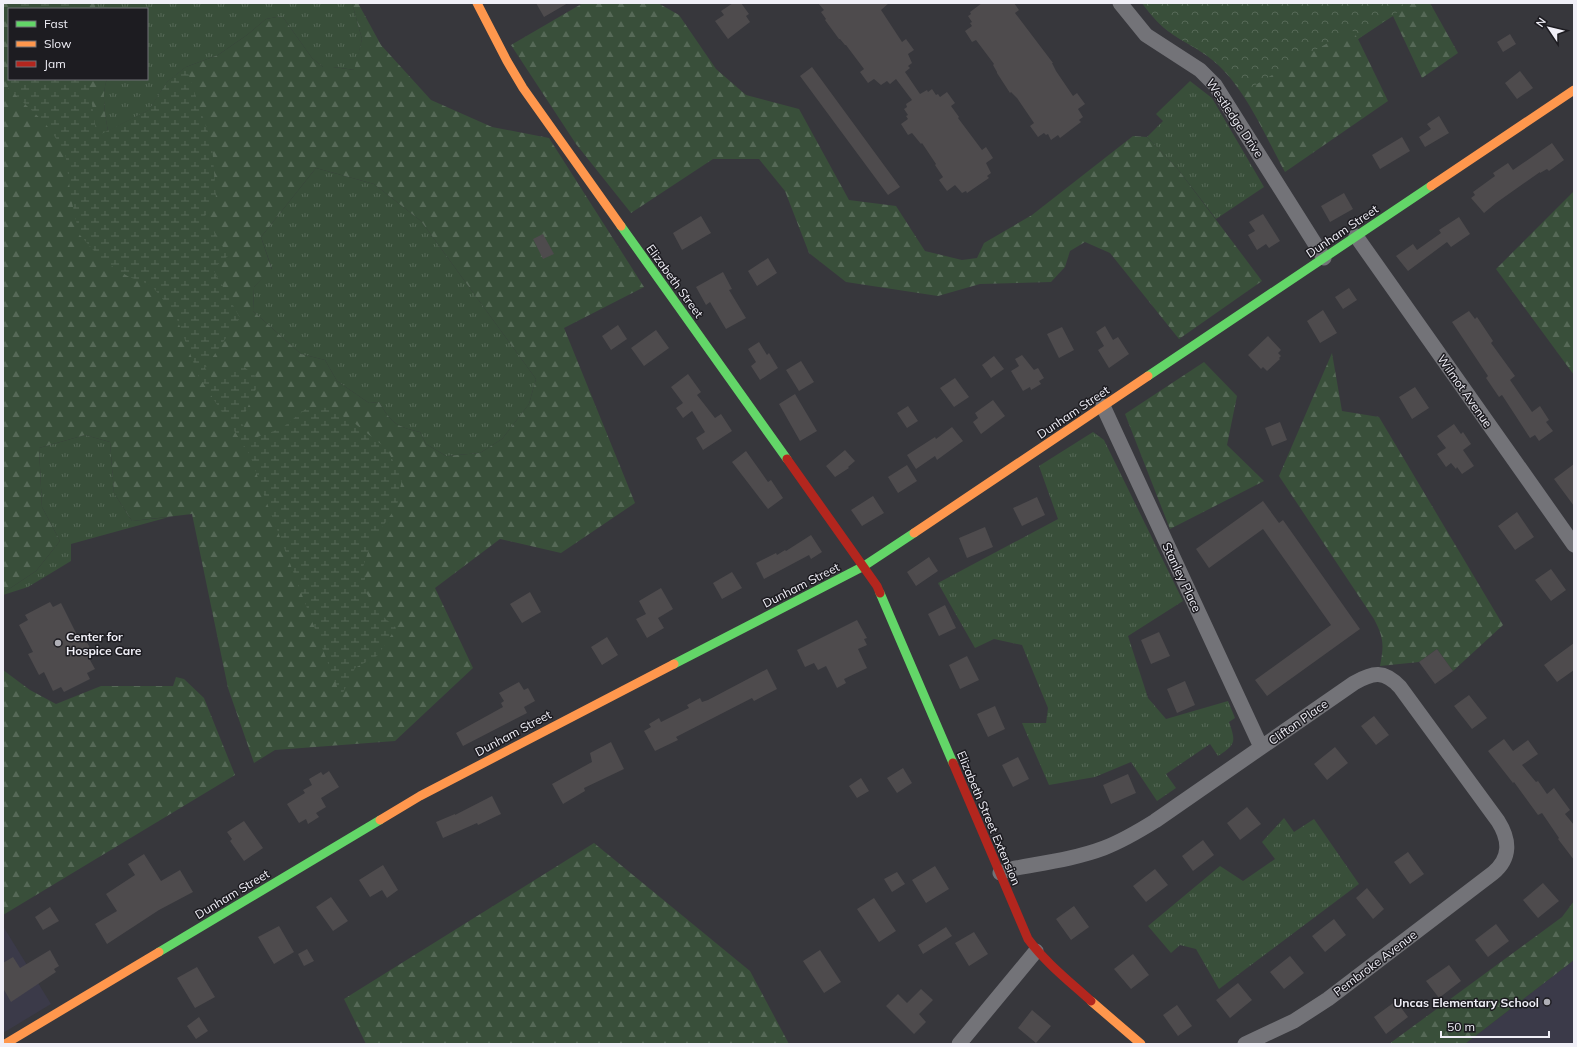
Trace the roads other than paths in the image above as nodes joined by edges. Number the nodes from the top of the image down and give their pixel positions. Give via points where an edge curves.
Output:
1 (477, 3) edge
2 (1120, 3) edge
3 (1574, 90) edge
4 (1356, 236) junction
5 (1324, 258) junction
6 (1103, 406) junction
7 (1574, 545) edge
8 (864, 566) junction
9 (1261, 747) junction
10 (1498, 869) joint
11 (1000, 873) junction
12 (1036, 951) junction
13 (5, 1044) edge
14 (960, 1044) edge
15 (1141, 1044) edge
16 (1245, 1044) edge

1 - 8 street, Elizabeth Street via 515,75 558,139
2 - 5 street, Westledge Drive via 1146,35 1200,70 1215,85
3 - 4 street, Dunham Street
4 - 5 street, Dunham Street
4 - 7 street, Wilmot Avenue
5 - 6 street, Dunham Street
6 - 8 street, Dunham Street
6 - 9 street, Stanley Place
8 - 11 street, Elizabeth Street Extension via 881,595
8 - 13 street, Dunham Street via 420,796
9 - 10 street, Clifton Place via 1361,679 1372,674 1388,677 1400,687 1502,827 1506,838 1506,852
9 - 11 street, Clifton Place via 1155,821 1120,841 1102,849
10 - 16 street, Pembroke Avenue via 1322,1003 1294,1022
11 - 12 street, Elizabeth Street Extension via 1021,924
12 - 14 street
12 - 15 street, Elizabeth Street Extension

